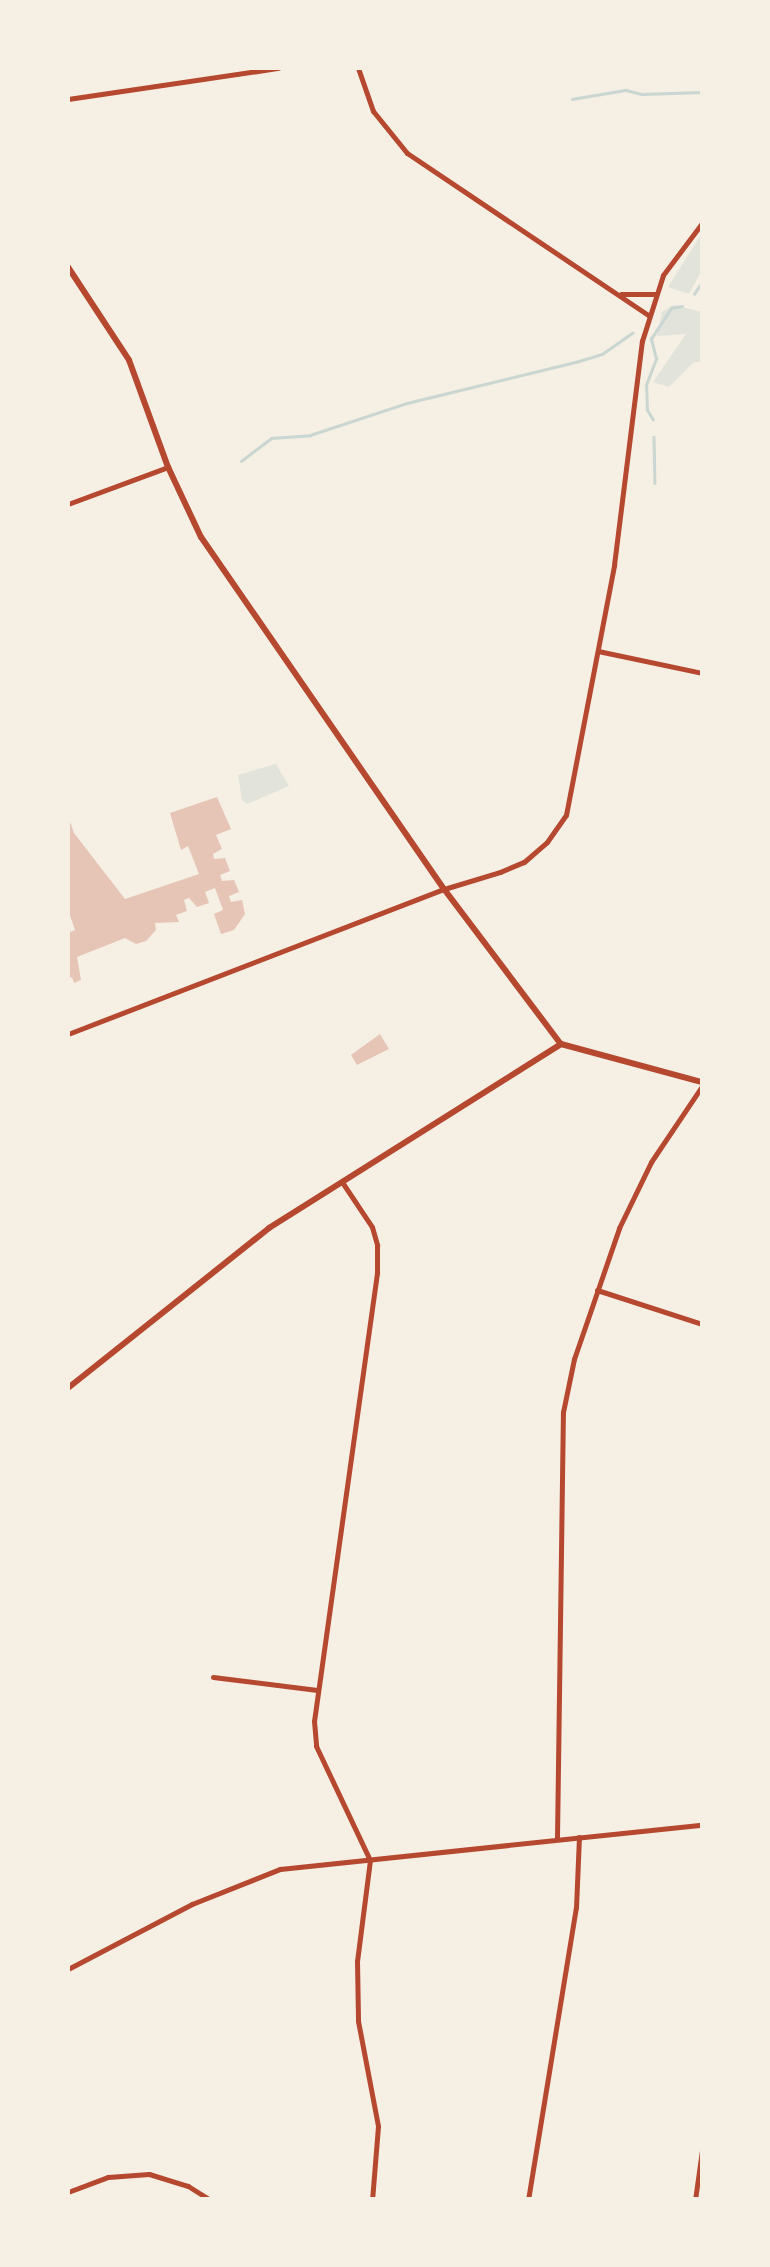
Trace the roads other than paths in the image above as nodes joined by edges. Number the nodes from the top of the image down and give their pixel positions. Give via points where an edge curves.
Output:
1 (279, 68) edge
2 (358, 68) edge
3 (68, 99) edge
4 (702, 223) edge
5 (68, 267) edge
6 (621, 294) junction
7 (654, 294) junction
8 (648, 315) junction
9 (168, 467) junction
10 (68, 504) edge
11 (598, 651) junction
12 (702, 673) edge
13 (444, 889) junction
14 (68, 1034) edge
15 (561, 1044) junction
16 (702, 1084) edge
17 (342, 1182) junction
18 (598, 1290) junction
19 (702, 1324) edge
20 (68, 1388) edge
21 (213, 1677) dead end
22 (317, 1690) junction
23 (702, 1825) edge
24 (579, 1836) junction
25 (557, 1838) junction
26 (370, 1860) junction
27 (68, 1969) edge
28 (702, 2150) edge
29 (68, 2192) edge
30 (210, 2200) edge
31 (372, 2200) edge
32 (528, 2200) edge
33 (696, 2200) edge

1 - 3 street
2 - 6 street via 373,111 407,153
4 - 7 street
5 - 9 street via 129,360
6 - 7 street
6 - 8 street
7 - 8 street
8 - 11 street via 624,512
9 - 10 street
9 - 13 street via 202,537
11 - 12 street
11 - 13 street via 564,818 524,862
13 - 14 street
13 - 15 street
15 - 16 street
15 - 17 street
16 - 18 street via 634,1196
17 - 20 street via 269,1228
17 - 22 street via 372,1227 377,1273
18 - 19 street
18 - 25 street via 562,1412
21 - 22 street
22 - 26 street via 316,1746
23 - 24 street
24 - 25 street
24 - 32 street via 576,1908
25 - 26 street
26 - 27 street via 280,1870 192,1904
26 - 31 street via 357,1961 358,2021 378,2126
28 - 33 street
29 - 30 street via 108,2177 149,2174

